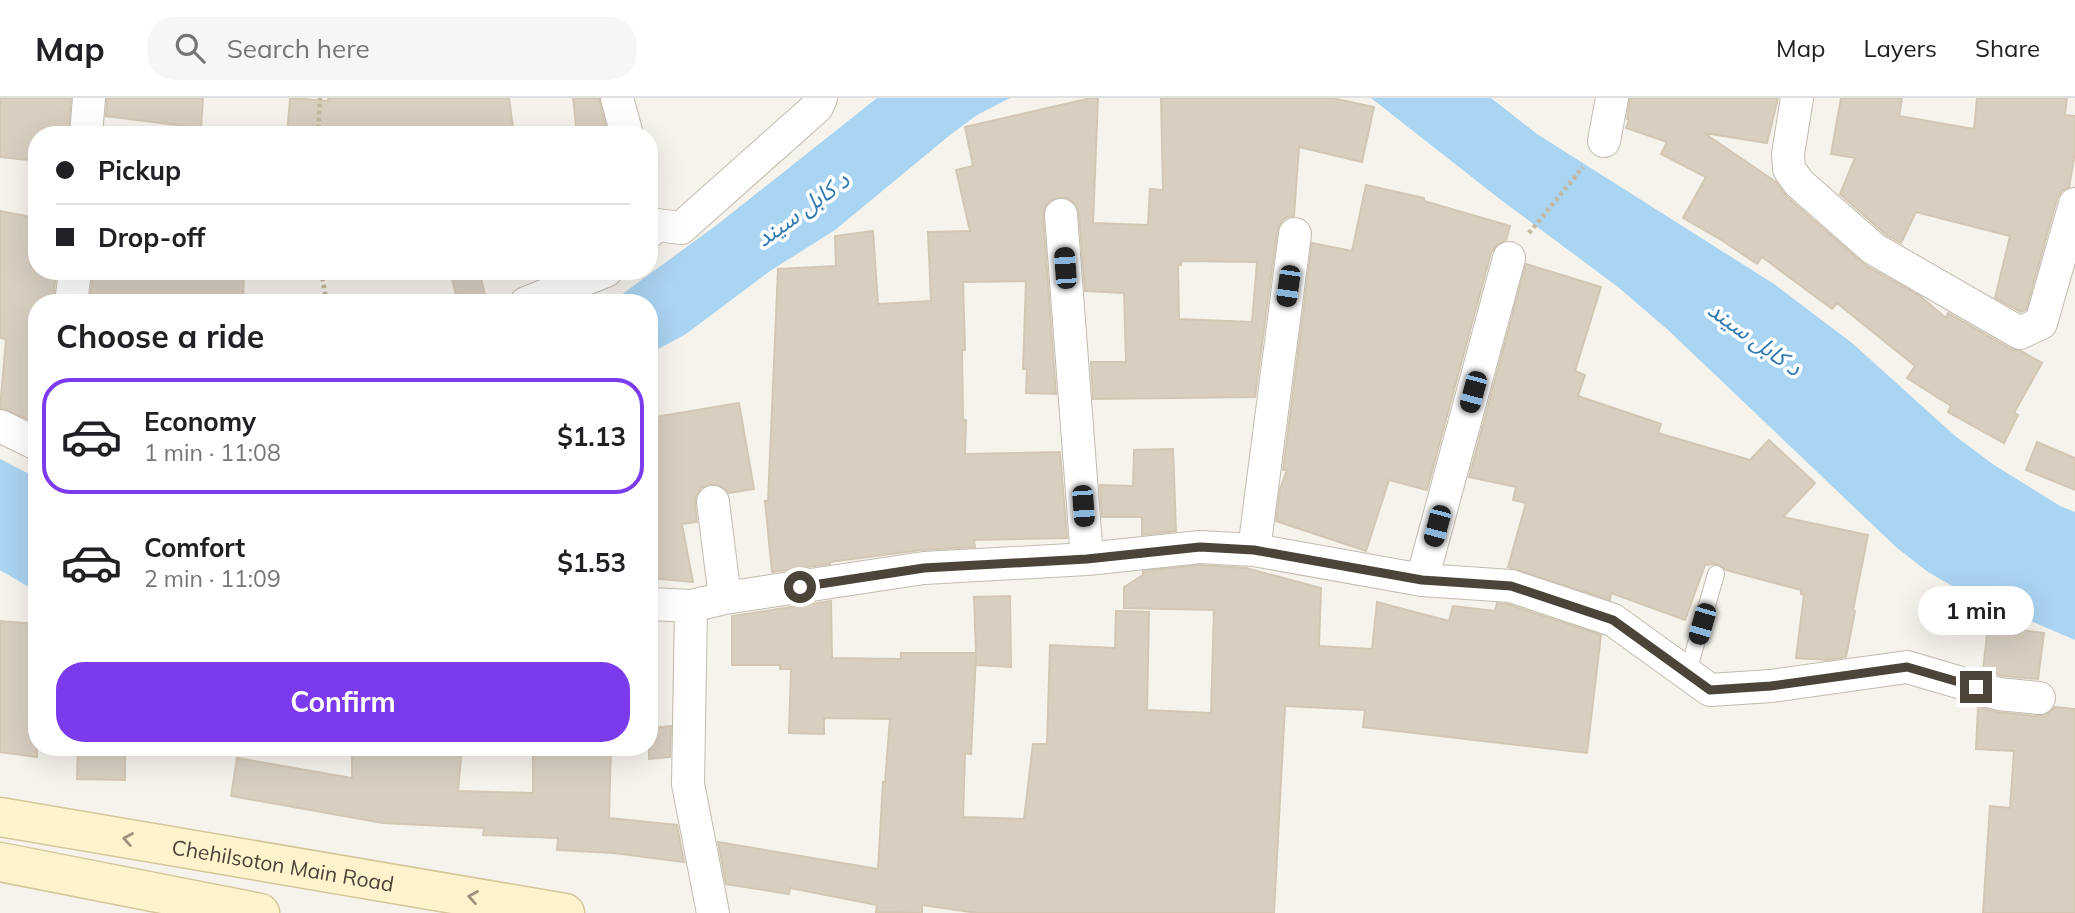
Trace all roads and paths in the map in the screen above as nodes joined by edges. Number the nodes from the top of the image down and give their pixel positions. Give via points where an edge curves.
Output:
1 (89, 98) edge
2 (320, 98) edge
3 (617, 98) edge
4 (821, 98) edge
5 (1612, 98) edge
6 (1797, 98) edge
7 (87, 126) edge
8 (318, 126) edge
9 (625, 126) edge
10 (1604, 141) joint
11 (2075, 204) edge
12 (1061, 215) dead end
13 (658, 222) edge
14 (1294, 234) dead end
15 (1509, 258) joint
16 (584, 280) edge
17 (548, 294) edge
18 (0, 426) edge
19 (28, 440) edge
20 (713, 502) dead end
21 (1254, 550) junction
22 (1087, 559) junction
23 (1716, 574) dead end
24 (1422, 580) junction
25 (725, 598) junction
26 (658, 604) edge
27 (691, 606) junction
28 (1687, 675) junction
29 (2039, 698) dead end
30 (0, 817) edge
31 (0, 862) edge
32 (260, 913) edge
33 (565, 913) edge
34 (713, 913) edge

1 - 7 street
2 - 8 path
3 - 9 street
4 - 13 street via 817,107 681,228
5 - 10 street
6 - 11 street via 1788,154 1789,169 1799,183 1874,249 2020,333 2041,323
10 - 15 path
12 - 22 street
14 - 21 street
15 - 24 street
16 - 17 street
18 - 19 street
20 - 25 street
21 - 22 street via 1200,547
21 - 24 street
22 - 25 street via 924,568
23 - 28 lane
24 - 28 street via 1511,586 1613,620
25 - 27 street
26 - 27 street
27 - 34 street via 688,784
28 - 29 street via 1710,690 1907,667 1999,694
33 -> 30 main road, Chehilsoton Main Road
31 - 32 main road

